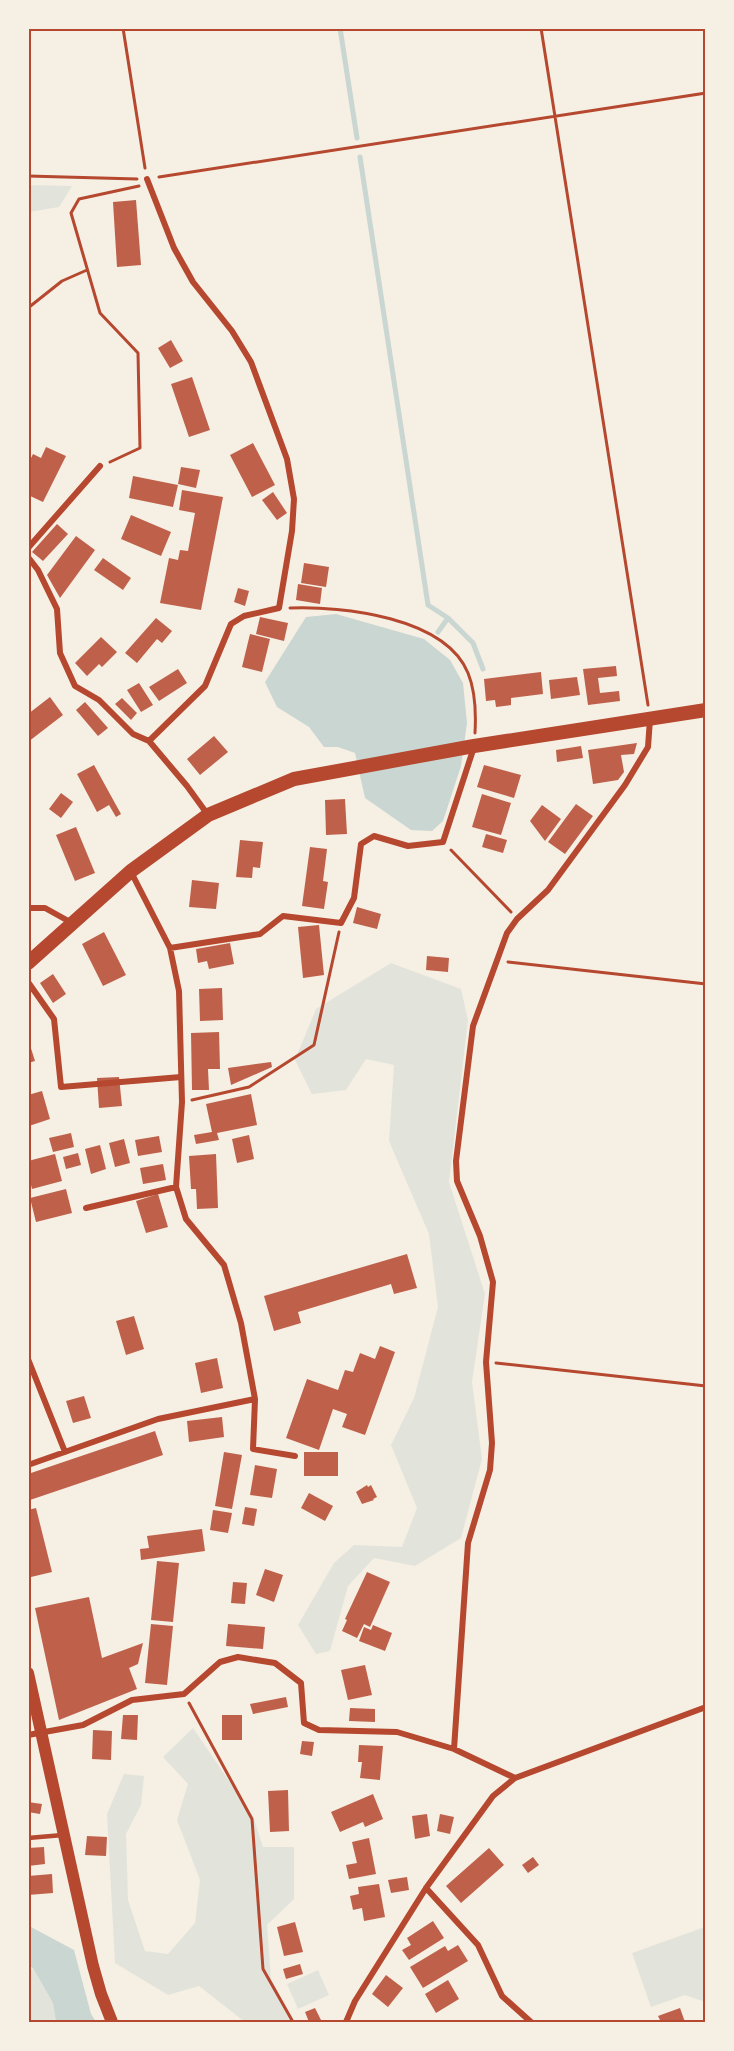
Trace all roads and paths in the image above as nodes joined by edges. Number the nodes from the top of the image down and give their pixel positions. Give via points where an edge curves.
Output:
1 (123, 28) edge
2 (542, 28) edge
3 (705, 93) edge
4 (554, 117) junction
5 (28, 176) edge
6 (147, 179) junction
7 (87, 270) junction
8 (28, 308) edge
9 (100, 466) joint
10 (28, 548) edge
11 (28, 557) edge
12 (279, 608) junction
13 (705, 710) edge
14 (650, 719) junction
15 (149, 741) junction
16 (474, 746) junction
17 (208, 815) junction
18 (443, 842) junction
19 (131, 871) junction
20 (28, 908) edge
21 (517, 919) junction
22 (72, 923) junction
23 (341, 923) junction
24 (170, 948) junction
25 (497, 961) junction
26 (28, 963) edge
27 (28, 982) edge
28 (705, 984) edge
29 (181, 1077) junction
30 (182, 1102) junction
31 (176, 1187) junction
32 (86, 1208) dead end
33 (28, 1359) edge
34 (486, 1362) junction
35 (705, 1386) edge
36 (255, 1399) junction
37 (65, 1452) junction
38 (296, 1456) dead end
39 (28, 1465) edge
40 (28, 1673) edge
41 (184, 1694) junction
42 (705, 1707) edge
43 (42, 1733) junction
44 (28, 1735) edge
45 (454, 1749) junction
46 (515, 1778) junction
47 (63, 1835) junction
48 (28, 1838) edge
49 (426, 1888) junction
50 (112, 2022) edge
51 (293, 2022) edge
52 (346, 2022) edge
53 (531, 2022) edge

1 - 6 path
2 - 4 path
3 - 4 path
4 - 6 path
4 - 14 path
5 - 6 path
6 - 7 path via 138,187 79,199 71,213
6 - 12 street via 174,248 193,282 251,362 287,459 294,499
7 - 8 path via 62,281
7 - 9 path via 100,313 138,353 140,448
9 - 10 street
11 - 15 street via 57,609 60,653 75,686 99,700 133,734
12 - 15 street via 244,616 231,624 205,686
12 - 16 path via 315,607 371,615 422,629 452,650 468,673 477,713
13 - 14 main road
14 - 16 main road
14 - 21 street via 648,747 625,785 548,890
15 - 17 street
16 - 17 main road via 294,779
16 - 18 street
17 - 19 main road
18 - 21 path
18 - 23 street via 408,846 374,836 361,844 354,898
19 - 22 main road
19 - 24 street
20 - 22 street via 45,908
21 - 25 street via 507,933
22 - 26 main road
23 - 24 street via 283,916 260,934
23 - 30 path via 314,1045 249,1087
24 - 29 street via 179,991
25 - 28 path
25 - 34 street via 473,1026 456,1161 457,1181 480,1236 493,1282
27 - 29 street via 54,1019 61,1087
29 - 30 street
30 - 31 street
31 - 32 street
31 - 36 street via 186,1219 224,1265 241,1323
33 - 37 street
34 - 35 path
34 - 45 street via 490,1470 468,1543
36 - 37 street via 158,1419
36 - 38 street via 253,1449
37 - 39 street
40 - 43 main road
41 - 43 street via 132,1700 83,1725
41 - 45 street via 220,1662 238,1657 275,1663 301,1683 304,1723 319,1730 397,1732
41 - 51 path via 252,1819 263,1969
42 - 46 street
43 - 44 street
43 - 47 main road
45 - 46 street
46 - 49 street via 493,1796
47 - 48 lane
47 - 50 main road via 93,1966
49 - 52 street via 355,2001
49 - 53 street via 478,1945 502,1996

